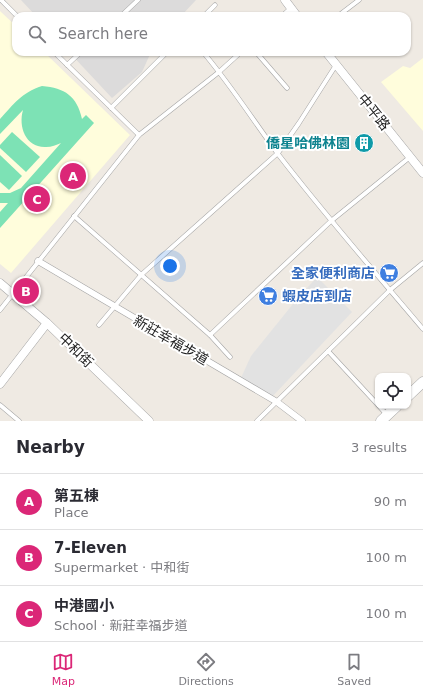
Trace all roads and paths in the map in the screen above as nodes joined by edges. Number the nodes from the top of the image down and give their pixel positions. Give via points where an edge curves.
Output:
1 (1, 0) edge
2 (138, 0) edge
3 (285, 0) edge
4 (359, 0) edge
5 (215, 5) dead end
6 (291, 8) junction
7 (13, 12) edge
8 (125, 12) edge
9 (208, 12) edge
10 (286, 12) edge
11 (294, 12) edge
12 (343, 12) edge
13 (58, 56) edge
14 (77, 56) edge
15 (163, 56) edge
16 (206, 56) edge
17 (237, 56) edge
18 (259, 56) edge
19 (329, 56) edge
20 (67, 65) junction
21 (336, 65) junction
22 (219, 72) junction
23 (287, 88) dead end
24 (112, 108) junction
25 (139, 135) junction
26 (278, 153) junction
27 (410, 157) junction
28 (423, 173) edge
29 (74, 216) junction
30 (331, 221) junction
31 (38, 261) junction
32 (423, 263) edge
33 (141, 275) junction
34 (0, 283) edge
35 (390, 290) junction
36 (12, 293) junction
37 (114, 307) junction
38 (0, 310) edge
39 (47, 323) junction
40 (99, 325) dead end
41 (423, 329) edge
42 (210, 335) junction
43 (328, 351) junction
44 (230, 357) dead end
45 (423, 382) edge
46 (0, 384) edge
47 (411, 393) edge
48 (277, 402) junction
49 (375, 403) edge
50 (0, 405) edge
51 (380, 409) edge
52 (394, 409) edge
53 (384, 418) edge
54 (19, 421) edge
55 (149, 421) edge
56 (258, 421) edge
57 (302, 421) edge

1 - 7 lane
2 - 8 lane
3 - 6 street
4 - 12 lane
5 - 9 lane
6 - 10 lane
6 - 11 street
13 - 20 lane
14 - 20 lane
15 - 24 lane
16 - 22 lane
17 - 22 lane
18 - 23 lane
19 - 21 street, 中平路
20 - 24 lane
21 - 26 lane
21 - 27 street, 中平路
22 - 25 lane
22 - 26 lane
24 - 25 lane
25 - 29 lane
26 - 30 lane
26 - 33 lane
27 - 28 street, 中平路
27 - 30 lane
29 - 31 lane
29 - 33 lane
30 - 35 lane
30 - 42 lane
31 - 36 lane
31 - 37 street, 新莊幸福步道
32 - 35 lane
33 - 37 lane
33 - 42 lane
34 - 36 street, 中和街
35 - 41 lane
35 - 43 lane
36 - 38 lane
36 - 39 street, 中和街
37 - 40 lane
37 - 48 street, 新莊幸福步道
39 - 46 street
39 - 55 street, 中和街
42 - 44 lane
43 - 48 lane
43 - 49 lane
45 - 47 street
48 - 56 lane
48 - 57 street, 新莊幸福步道
50 - 54 lane
51 - 53 lane
52 - 53 street

